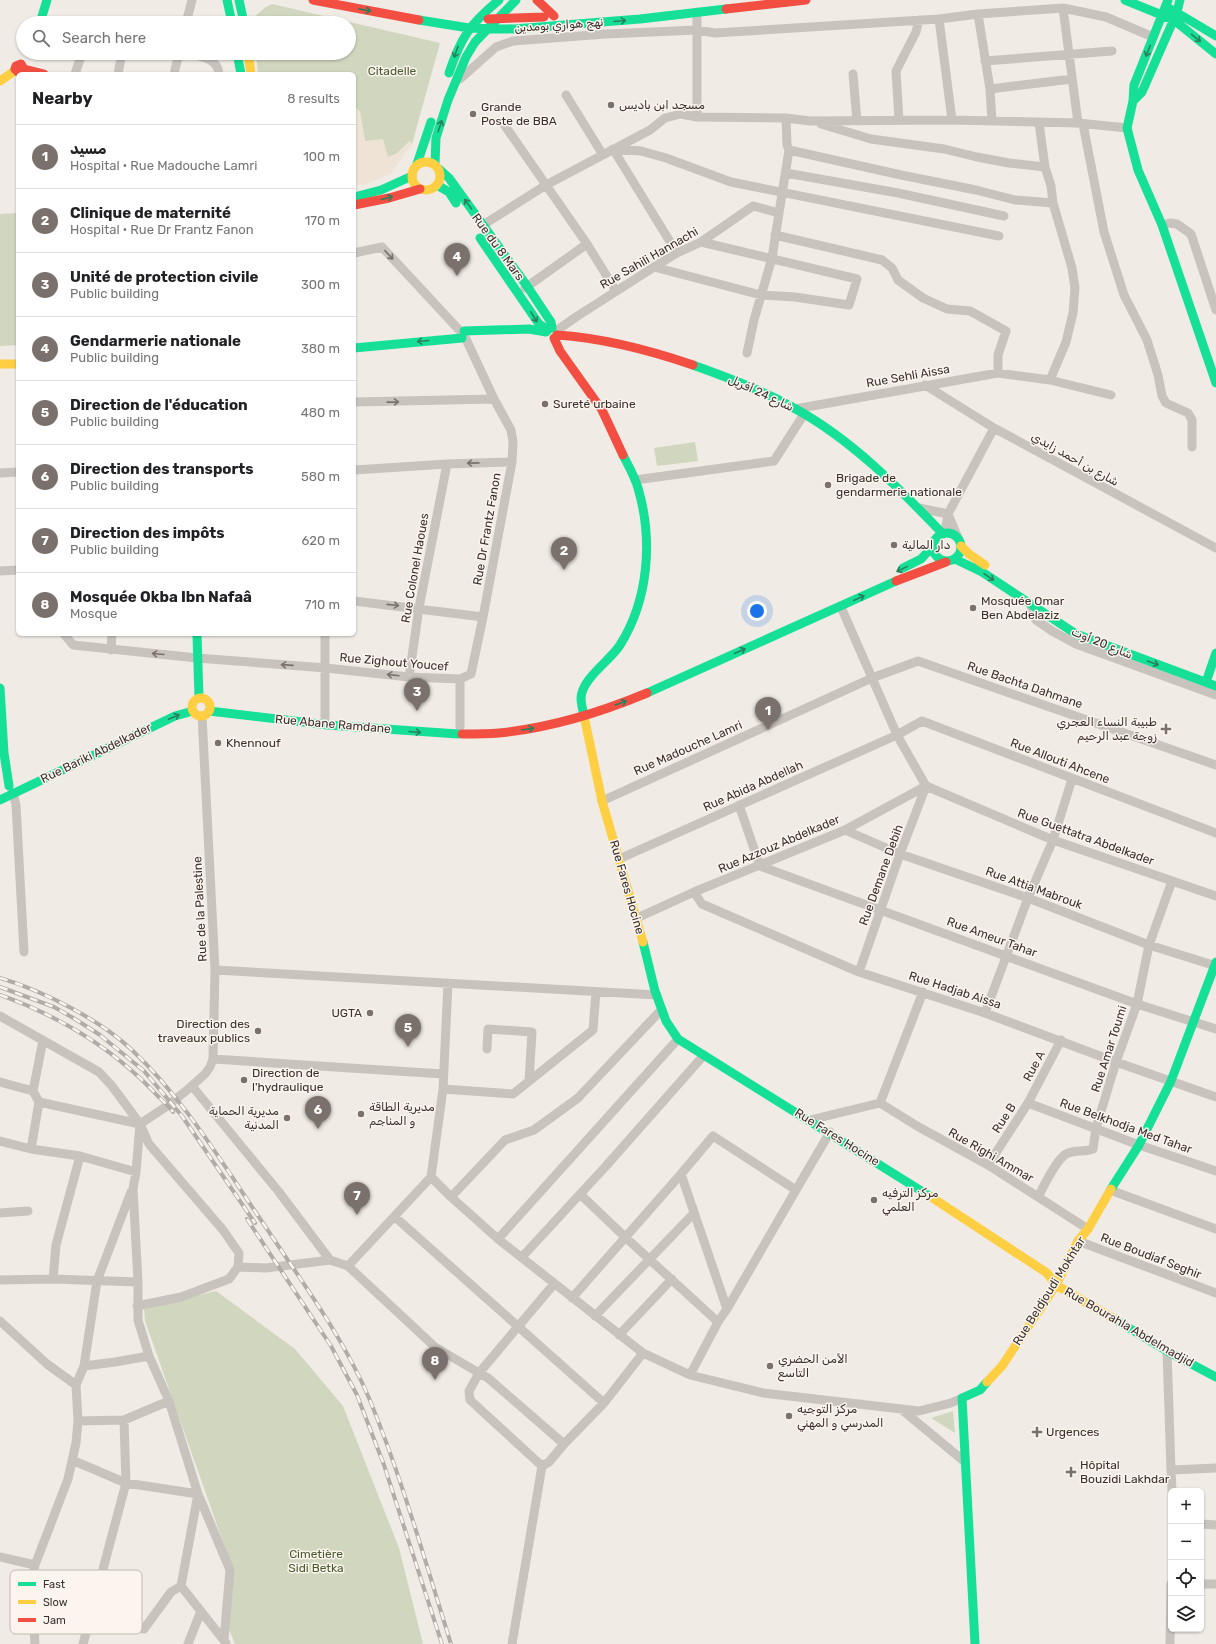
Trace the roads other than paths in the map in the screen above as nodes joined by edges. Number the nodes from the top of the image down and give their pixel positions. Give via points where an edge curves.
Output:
1 (47, 0) edge
2 (192, 0) edge
3 (227, 0) edge
4 (239, 0) edge
5 (314, 0) edge
6 (358, 0) edge
7 (499, 0) edge
8 (516, 0) edge
9 (537, 0) edge
10 (806, 0) edge
11 (1125, 0) edge
12 (1149, 0) edge
13 (1180, 0) edge
14 (1166, 7) edge
15 (1063, 8) junction
16 (697, 12) junction
17 (978, 14) junction
18 (42, 16) edge
19 (188, 16) edge
20 (230, 16) edge
21 (242, 16) edge
22 (1175, 16) junction
23 (476, 19) junction
24 (497, 19) junction
25 (939, 19) junction
26 (919, 20) junction
27 (468, 28) junction
28 (487, 28) junction
29 (697, 30) junction
30 (1216, 36) edge
31 (1154, 37) junction
32 (1112, 51) dead end
33 (1216, 54) edge
34 (1069, 55) junction
35 (80, 60) edge
36 (121, 60) edge
37 (177, 60) edge
38 (207, 60) edge
39 (238, 60) edge
40 (249, 60) edge
41 (986, 61) junction
42 (21, 68) edge
43 (36, 72) edge
44 (76, 72) edge
45 (118, 72) edge
46 (174, 72) edge
47 (219, 72) edge
48 (241, 72) edge
49 (251, 72) edge
50 (853, 74) dead end
51 (1072, 79) junction
52 (0, 81) edge
53 (456, 82) junction
54 (990, 88) junction
55 (566, 94) dead end
56 (1133, 101) junction
57 (697, 117) junction
58 (786, 118) junction
59 (899, 120) junction
60 (952, 120) junction
61 (810, 121) junction
62 (857, 121) junction
63 (992, 121) junction
64 (503, 123) dead end
65 (1039, 123) junction
66 (1081, 123) junction
67 (1128, 128) junction
68 (613, 149) junction
69 (789, 150) junction
70 (603, 155) junction
71 (417, 164) junction
72 (437, 167) junction
73 (1045, 167) junction
74 (786, 172) junction
75 (412, 176) junction
76 (546, 184) junction
77 (437, 185) junction
78 (420, 189) junction
79 (783, 192) junction
80 (356, 196) edge
81 (1053, 203) junction
82 (356, 205) edge
83 (779, 213) junction
84 (1004, 216) dead end
85 (466, 217) dead end
86 (483, 225) junction
87 (1162, 225) junction
88 (474, 229) dead end
89 (775, 235) junction
90 (999, 236) dead end
91 (701, 242) junction
92 (587, 244) junction
93 (356, 253) edge
94 (677, 253) junction
95 (772, 258) junction
96 (654, 267) junction
97 (527, 286) junction
98 (616, 290) junction
99 (518, 294) junction
100 (761, 295) junction
101 (1216, 310) edge
102 (551, 333) junction
103 (463, 335) junction
104 (356, 348) edge
105 (747, 352) dead end
106 (0, 364) edge
107 (16, 364) edge
108 (998, 373) junction
109 (1050, 380) junction
110 (1216, 383) edge
111 (925, 385) junction
112 (1111, 395) dead end
113 (494, 399) junction
114 (356, 402) edge
115 (795, 409) junction
116 (804, 414) junction
117 (994, 428) junction
118 (1192, 446) dead end
119 (512, 462) junction
120 (447, 464) junction
121 (356, 470) edge
122 (16, 472) edge
123 (0, 473) edge
124 (634, 480) junction
125 (919, 508) junction
126 (948, 514) junction
127 (930, 521) junction
128 (944, 534) junction
129 (959, 542) junction
130 (934, 543) junction
131 (1216, 548) edge
132 (950, 560) junction
133 (16, 570) edge
134 (0, 571) edge
135 (356, 601) edge
136 (841, 607) junction
137 (419, 608) junction
138 (483, 617) junction
139 (66, 636) edge
140 (112, 636) edge
141 (197, 636) edge
142 (326, 636) edge
143 (111, 650) junction
144 (1216, 653) edge
145 (197, 658) junction
146 (326, 668) junction
147 (409, 677) junction
148 (872, 678) junction
149 (460, 679) junction
150 (1208, 681) edge
151 (1216, 686) edge
152 (0, 688) edge
153 (1216, 695) edge
154 (201, 707) junction
155 (584, 712) junction
156 (325, 718) junction
157 (460, 730) junction
158 (897, 735) junction
159 (2, 753) edge
160 (1216, 765) edge
161 (1072, 779) junction
162 (926, 786) junction
163 (11, 789) junction
164 (0, 790) edge
165 (0, 800) edge
166 (602, 801) junction
167 (739, 805) junction
168 (844, 830) junction
169 (1216, 833) edge
170 (1053, 840) junction
171 (900, 854) junction
172 (619, 859) junction
173 (760, 866) junction
174 (1172, 881) junction
175 (694, 892) junction
176 (1216, 896) edge
177 (1028, 898) junction
178 (881, 910) junction
179 (637, 918) junction
180 (1149, 946) junction
181 (24, 952) dead end
182 (1007, 956) junction
183 (1216, 965) edge
184 (214, 970) junction
185 (859, 972) junction
186 (448, 983) junction
187 (596, 992) junction
188 (923, 992) junction
189 (657, 995) junction
190 (1137, 1004) junction
191 (662, 1009) junction
192 (985, 1012) junction
193 (0, 1016) edge
194 (1194, 1022) junction
195 (1216, 1029) edge
196 (678, 1039) junction
197 (43, 1040) junction
198 (1061, 1040) junction
199 (487, 1049) dead end
200 (704, 1055) junction
201 (213, 1059) junction
202 (1116, 1062) junction
203 (443, 1074) junction
204 (1171, 1080) junction
205 (529, 1081) junction
206 (0, 1082) edge
207 (189, 1088) junction
208 (443, 1089) junction
209 (33, 1091) junction
210 (1216, 1098) edge
211 (39, 1102) junction
212 (880, 1103) junction
213 (1028, 1103) junction
214 (810, 1120) junction
215 (140, 1124) junction
216 (1096, 1128) junction
217 (830, 1132) junction
218 (0, 1141) edge
219 (1139, 1145) junction
220 (32, 1149) junction
221 (80, 1156) junction
222 (988, 1165) junction
223 (1216, 1171) edge
224 (136, 1172) junction
225 (682, 1174) junction
226 (431, 1177) junction
227 (133, 1189) junction
228 (796, 1190) junction
229 (1110, 1190) junction
230 (580, 1194) junction
231 (451, 1197) junction
232 (1038, 1197) junction
233 (28, 1210) dead end
234 (0, 1213) edge
235 (694, 1213) junction
236 (395, 1217) junction
237 (1088, 1229) junction
238 (1216, 1230) edge
239 (625, 1237) junction
240 (498, 1238) junction
241 (1078, 1241) junction
242 (522, 1257) junction
243 (650, 1259) junction
244 (330, 1260) junction
245 (348, 1266) junction
246 (238, 1267) junction
247 (1047, 1273) joint
248 (52, 1279) junction
249 (672, 1279) junction
250 (0, 1280) edge
251 (97, 1281) junction
252 (138, 1282) junction
253 (554, 1284) junction
254 (1056, 1285) junction
255 (1216, 1293) edge
256 (572, 1298) junction
257 (137, 1306) junction
258 (727, 1309) junction
259 (595, 1316) junction
260 (0, 1321) edge
261 (718, 1322) junction
262 (518, 1325) junction
263 (619, 1335) junction
264 (1167, 1351) junction
265 (643, 1353) junction
266 (149, 1356) junction
267 (84, 1366) junction
268 (479, 1373) junction
269 (690, 1375) junction
270 (1216, 1377) edge
271 (76, 1385) junction
272 (962, 1398) junction
273 (169, 1401) junction
274 (604, 1403) junction
275 (901, 1409) junction
276 (124, 1420) junction
277 (78, 1422) junction
278 (564, 1444) junction
279 (72, 1460) junction
280 (965, 1462) junction
281 (542, 1466) junction
282 (1216, 1468) edge
283 (1171, 1470) junction
284 (126, 1483) junction
285 (1172, 1488) edge
286 (198, 1494) junction
287 (1204, 1524) edge
288 (1216, 1525) edge
289 (0, 1557) edge
290 (35, 1565) junction
291 (34, 1570) edge
292 (103, 1570) edge
293 (1204, 1584) edge
294 (1216, 1584) edge
295 (181, 1586) junction
296 (1171, 1596) edge
297 (201, 1611) junction
298 (142, 1630) edge
299 (34, 1634) edge
300 (86, 1634) edge
301 (226, 1642) edge
302 (35, 1644) edge
303 (83, 1644) edge
304 (188, 1644) edge
305 (512, 1644) edge
306 (975, 1644) edge
307 (1170, 1644) edge

1 - 18 main road
2 - 19 street
3 - 20 main road
4 - 21 main road
5 -> 27 main road, نهج هواري بومدين
6 - 23 main road, نهج هواري بومدين via 421,13
7 - 23 main road
8 - 24 main road
9 - 24 main road, نهج هواري بومدين via 557,16
10 - 16 main road, نهج هواري بومدين
11 - 14 main road
12 - 14 main road
13 - 22 main road
14 - 22 main road
14 - 31 main road
15 - 17 street
15 - 31 street via 1106,17
15 - 34 street
28 -> 16 main road, نهج هواري بومدين via 573,25
16 - 29 street
17 - 25 street
17 - 41 street
22 - 30 main road
22 -> 33 main road
22 - 56 main road via 1142,92
23 - 24 main road, نهج هواري بومدين
23 - 27 main road
24 - 28 main road
25 - 26 street
25 - 60 street
26 - 29 street via 715,33
26 - 59 street via 916,32 896,71
27 - 28 main road, نهج هواري بومدين
27 -> 71 main road via 460,42
28 - 53 main road via 470,48
29 - 53 street via 513,41 496,48
29 - 57 street
31 -> 56 main road via 1134,85
32 - 34 street
34 - 41 street
34 - 51 street
35 - 44 street
36 - 45 street
37 - 46 street
38 - 47 street via 214,62
39 - 48 main road
40 - 49 main road
41 - 54 street
42 - 43 main road
42 - 52 main road
50 - 62 street
51 - 54 street
51 - 66 street
72 -> 53 main road via 436,138
54 - 63 street
55 - 70 street
56 - 67 main road
57 - 58 street
57 - 68 street via 671,115 650,130
58 - 61 street
58 - 69 street
59 - 60 street
59 - 62 street
60 - 63 street
61 - 62 street
61 - 73 street via 872,138
63 - 65 street
64 - 76 street
65 - 66 street
65 - 73 street
66 - 67 street
66 - 118 street via 1104,232 1124,295 1147,340 1162,396 1166,403 1188,413 1192,420
67 - 87 main road via 1138,170
68 - 70 street
68 - 79 street via 641,151 731,182
68 - 94 street
69 - 74 street
69 - 81 street via 1014,200
70 - 76 street
71 - 72 main road via 428,161
71 - 75 main road
72 - 77 main road via 440,178
86 -> 72 main road, Rue du 8 Mars via 449,178
73 - 81 street
74 - 79 street
74 - 84 street
75 - 78 main road
75 - 80 main road via 382,190
76 - 86 street
76 - 92 street
77 - 78 main road via 429,190
77 - 85 main road, Rue du 8 Mars via 449,192
82 -> 78 main road
79 - 83 street
79 - 90 street
81 - 109 street via 1075,288 1073,313 1066,342
83 - 89 street
83 - 91 street, Rue Sahili Hannachi via 753,206
86 - 97 main road, Rue du 8 Mars
87 - 101 street via 1170,222 1177,224 1191,234
87 - 110 main road
88 - 99 main road, Rue du 8 Mars
89 - 95 street
89 - 108 street via 882,260 892,268 898,280 922,298 947,309 970,311 1006,331 998,355
91 - 94 street, Rue Sahili Hannachi
91 - 95 street
92 - 97 street
92 - 98 street
93 -> 103 street, Rue Dr Frantz Fanon via 382,247
94 - 96 street, Rue Sahili Hannachi
95 - 100 street
95 - 100 street via 857,279 849,305
96 - 98 street, Rue Sahili Hannachi
96 - 100 street
97 - 99 street
97 - 102 main road, Rue du 8 Mars via 551,322
98 - 102 street, Rue Sahili Hannachi
99 -> 102 main road, Rue du 8 Mars via 539,324
100 - 105 street
102 - 103 main road, شارع 24 أفريل via 529,330
102 - 115 main road, شارع 24 أفريل via 578,336 650,352 748,386
102 - 124 main road, Rue Fares Hocine via 560,352 602,410
103 -> 104 main road, شارع 24 أفريل
103 - 113 street, Rue Dr Frantz Fanon
106 - 107 main road
108 - 109 street, Rue Sehli Aissa
108 - 111 street, Rue Sehli Aissa
109 - 112 street, Rue Sehli Aissa
111 - 115 street, Rue Sehli Aissa
111 - 117 street, شارع بن أحمد زايدي
114 -> 113 street
113 - 119 street, Rue Dr Frantz Fanon via 511,430
115 - 116 main road, شارع 24 أفريل
116 - 124 street via 774,461
116 - 125 main road, شارع 24 أفريل via 856,451
117 - 126 street
117 - 131 street, شارع بن أحمد زايدي
119 -> 120 street
119 - 138 street, Rue Dr Frantz Fanon
120 - 121 street
120 - 137 street, Rue Colonel Haoues
122 - 123 street
124 - 155 main road, Rue Fares Hocine via 644,512 647,539 641,596 636,613 620,645 584,686 581,698
125 - 126 street
125 - 127 main road, شارع 24 أفريل
126 - 128 street
126 - 129 street
127 - 128 main road, شارع 24 أفريل
127 - 130 main road
128 - 129 main road via 952,534
128 - 130 main road
129 - 132 main road via 960,553
129 - 150 main road, شارع 20 أوت via 980,562 1080,626
130 - 132 main road via 936,557 940,560
130 -> 155 main road via 924,556 909,565 793,620
136 -> 132 main road via 915,572
132 -> 150 main road, شارع 20 أوت via 982,572 1066,628 1084,637
133 - 134 street
135 -> 137 street
136 - 148 street
155 -> 136 main road via 623,703
137 - 138 street
137 - 147 street, Rue Colonel Haoues
138 - 149 street, Rue Dr Frantz Fanon via 471,674
139 - 143 street, Rue Zighout Youcef via 73,645
140 - 143 street
141 - 145 main road
142 - 146 street
145 -> 143 street, Rue Zighout Youcef
144 - 150 main road
146 -> 145 street, Rue Zighout Youcef
145 - 154 main road
147 -> 146 street, Rue Zighout Youcef
146 - 156 street
147 - 149 street, Rue Zighout Youcef
148 - 158 street
148 - 160 street, Rue Bachta Dahmane via 918,660
148 - 166 street, Rue Madouche Lamri
149 - 157 street
150 - 151 main road, شارع 20 أوت
150 - 153 street
152 - 159 main road
154 - 156 main road, Rue Abane Ramdane
154 -> 157 main road, Rue Abane Ramdane via 328,725 440,734
154 - 163 main road, Rue Bariki Abdelkader via 175,716
154 - 184 street, Rue de la Palestine
155 - 157 main road, Rue Abane Ramdane
155 - 166 main road, Rue Fares Hocine
156 - 157 main road, Rue Abane Ramdane
158 - 161 street, Rue Allouti Ahcene via 922,721
158 - 162 street
158 - 167 street, Rue Abida Abdellah
159 - 163 main road
161 - 169 street, Rue Allouti Ahcene
161 - 170 street
162 - 168 street, Rue Azzouz Abdelkader
162 - 170 street, Rue Guettatra Abdelkader
162 - 171 street, Rue Demane Debih
163 - 164 main road, Rue Bariki Abdelkader
163 - 165 main road, Rue Bariki Abdelkader
163 - 181 street via 16,805
166 - 172 main road, Rue Fares Hocine
167 - 172 street, Rue Abida Abdellah
167 - 173 street
168 - 171 street, Rue Attia Mabrouk
168 - 173 street, Rue Azzouz Abdelkader
170 - 174 street, Rue Guettatra Abdelkader
170 - 177 street
171 - 177 street, Rue Attia Mabrouk
171 - 178 street, Rue Demane Debih
172 - 179 main road, Rue Fares Hocine
173 - 175 street, Rue Azzouz Abdelkader
173 - 178 street, Rue Ameur Tahar
174 - 176 street, Rue Guettatra Abdelkader
174 - 180 street, Rue Amar Toumi
175 - 179 street, Rue Azzouz Abdelkader
175 - 185 street, Rue Hadjab Aissa via 702,904
177 - 180 street, Rue Attia Mabrouk
177 - 182 street
178 - 182 street, Rue Ameur Tahar
178 - 185 street, Rue Demane Debih
179 - 189 main road, Rue Fares Hocine
180 - 183 street, Rue Attia Mabrouk
180 - 190 street, Rue Amar Toumi
182 - 190 street, Rue Ameur Tahar
182 - 192 street
183 - 194 main road, Rue Beldjoudi Mokhtar
184 - 186 street
184 - 201 street, Rue de la Palestine
185 - 188 street, Rue Hadjab Aissa
186 - 187 street
186 - 203 street
187 - 189 street
187 - 205 street via 593,1030
188 - 192 street, Rue Hadjab Aissa
188 - 212 street
189 - 191 main road, Rue Fares Hocine
190 - 194 street, Rue Ameur Tahar
190 - 202 street, Rue Amar Toumi
191 - 196 main road, Rue Fares Hocine via 666,1021
191 - 231 street via 578,1098 534,1130 505,1140
192 - 198 street, Rue Hadjab Aissa
193 - 197 street
194 - 195 street, Rue Ameur Tahar
194 - 204 main road, Rue Beldjoudi Mokhtar
196 - 200 main road, Rue Fares Hocine
196 - 240 street
197 - 209 street
197 - 215 street via 99,1072
198 - 202 street, Rue Hadjab Aissa
198 - 213 street, Rue A
199 - 205 street via 488,1030 532,1032
200 - 214 main road, Rue Fares Hocine
200 - 230 street
201 - 203 street
201 - 207 street via 205,1074
202 - 204 street, Rue Hadjab Aissa
202 - 216 street, Rue Amar Toumi
203 - 208 street
204 - 210 street, Rue Hadjab Aissa
204 - 219 main road, Rue Beldjoudi Mokhtar
205 - 208 street via 513,1094
206 - 209 street
207 - 215 street
207 - 244 street via 279,1192
208 - 226 street
209 - 211 street
211 - 215 street
211 - 220 street
212 - 214 street
212 - 222 street, Rue Righi Ammar
213 - 216 street, Rue Belkhodja Med Tahar
213 - 222 street, Rue B
214 - 217 main road, Rue Fares Hocine
215 - 224 street
215 - 246 street via 149,1144 223,1230 239,1253
216 - 219 street, Rue Belkhodja Med Tahar
216 - 232 street, Rue Amar Toumi via 1093,1149 1071,1152 1062,1157
217 - 228 street
217 - 247 main road, Rue Fares Hocine
218 - 220 street
219 - 223 street, Rue Belkhodja Med Tahar
219 - 229 main road, Rue Beldjoudi Mokhtar
220 - 221 street
221 - 224 street
221 - 248 street via 56,1245
222 - 232 street, Rue Righi Ammar
224 - 227 street
225 - 228 street via 713,1136
225 - 235 street
225 - 239 street
226 - 231 street, Rue Beldjoudi Mokhtar
226 - 236 street
227 - 251 street
227 - 252 street
228 - 258 street
229 - 237 main road, Rue Beldjoudi Mokhtar
229 - 238 street
230 - 239 street
230 - 242 street
231 - 240 street, Rue Beldjoudi Mokhtar
232 - 237 street, Rue Righi Ammar
233 - 234 street
235 - 243 street
235 - 258 street
236 - 245 street
236 - 262 street
237 - 241 main road, Rue Beldjoudi Mokhtar
239 - 243 street
239 - 256 street
240 - 242 street, Rue Beldjoudi Mokhtar
241 - 254 main road, Rue Beldjoudi Mokhtar
241 - 255 street, Rue Boudiaf Seghir
242 - 253 street, Rue Beldjoudi Mokhtar
243 - 249 street
243 - 259 street
244 - 245 street
244 - 246 street via 266,1268
245 - 268 street via 435,1347
246 - 257 street via 229,1279 181,1297
247 - 254 main road, Rue Bourahla Abdelmadjid
248 - 250 street
248 - 251 street
249 - 261 street
249 - 263 street
251 - 252 street
251 - 267 street
252 - 257 street
253 - 256 street, Rue Beldjoudi Mokhtar
253 - 262 street
254 - 264 main road, Rue Bourahla Abdelmadjid
254 - 272 main road, Rue Beldjoudi Mokhtar via 1002,1366 980,1390
256 - 259 street, Rue Beldjoudi Mokhtar
257 - 266 street via 138,1320
258 - 261 street
259 - 263 street, Rue Beldjoudi Mokhtar
260 - 271 street
261 - 269 street
262 - 268 street
262 - 274 street
263 - 265 street, Rue Beldjoudi Mokhtar
264 - 270 main road, Rue Bourahla Abdelmadjid
264 - 283 street
265 - 269 street, Rue Beldjoudi Mokhtar
265 - 274 street
266 - 267 street
266 - 273 street
267 - 271 street
268 - 278 street
268 - 281 street via 469,1391 470,1400
269 - 275 street, Rue Beldjoudi Mokhtar via 763,1393
271 - 277 street
272 - 275 street, Rue Beldjoudi Mokhtar via 919,1411
272 - 280 main road
273 - 276 street
273 - 286 street
274 - 278 street
275 - 280 street
276 - 277 street
276 - 284 street
277 - 279 street
278 - 281 street via 549,1462
279 - 284 street
279 - 290 street via 68,1479
280 - 306 main road
281 - 305 street
282 - 283 street
283 - 285 street
284 - 286 street
284 - 292 street
286 - 295 street
286 - 301 street via 230,1570
287 - 288 street
289 - 290 street
290 - 291 street
293 - 294 street
295 - 297 street
295 - 298 street via 171,1592
296 - 307 street
297 - 301 street
297 - 304 street
299 - 302 street
300 - 303 street

